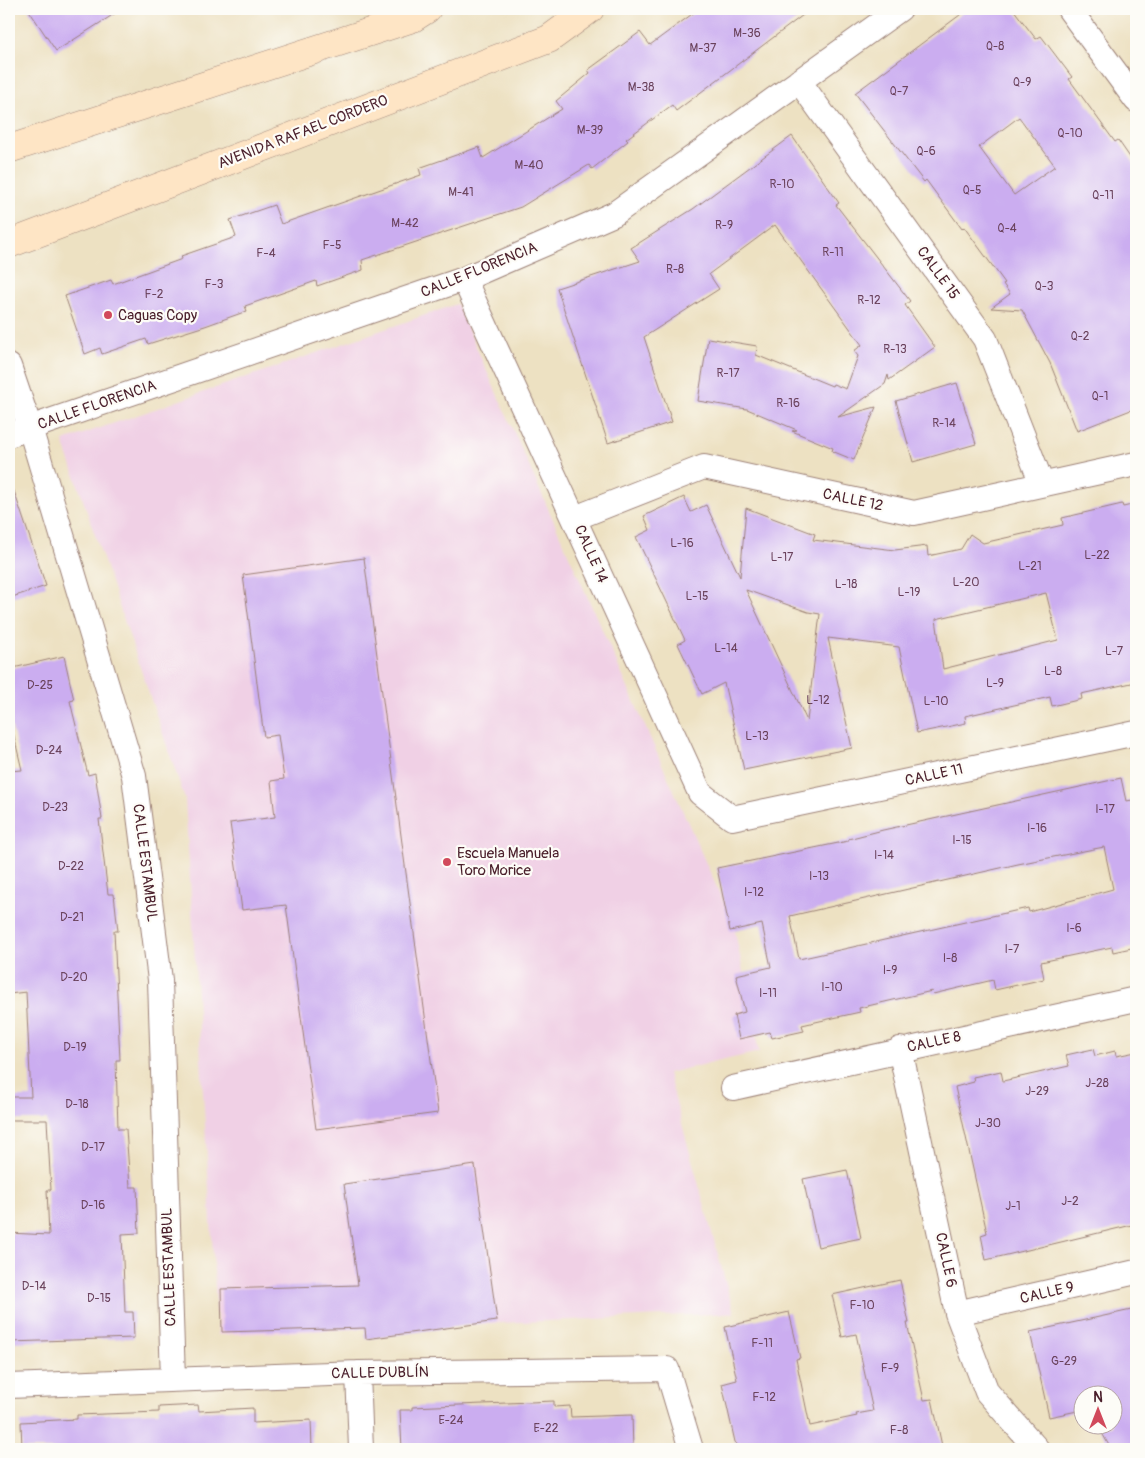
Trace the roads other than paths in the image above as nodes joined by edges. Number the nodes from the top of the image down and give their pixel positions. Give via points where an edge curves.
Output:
1 (428, 9) edge
2 (590, 9) edge
3 (900, 9) edge
4 (1069, 9) edge
5 (799, 81) junction
6 (1136, 100) edge
7 (9, 150) edge
8 (9, 244) edge
9 (464, 279) junction
10 (9, 366) edge
11 (19, 432) edge
12 (1136, 464) edge
13 (1042, 484) junction
14 (575, 518) junction
15 (1136, 733) edge
16 (732, 818) joint
17 (1136, 999) edge
18 (900, 1050) junction
19 (733, 1088) dead end
20 (1136, 1272) edge
21 (957, 1313) junction
22 (358, 1373) junction
23 (173, 1379) junction
24 (9, 1386) edge
25 (361, 1449) edge
26 (691, 1449) edge
27 (1037, 1449) edge

1 - 7 main road via 412,18
2 - 8 main road, AVENIDA RAFAEL CORDERO via 549,39
3 - 5 street, CALLE FLORENCIA
4 - 6 street
5 - 9 street, CALLE FLORENCIA via 614,214
5 - 13 street, CALLE 15 via 985,339
9 - 11 street, CALLE FLORENCIA
9 - 14 street, CALLE 14
10 - 11 street, CALLE ESTAMBUL
11 - 23 street, CALLE ESTAMBUL via 134,776 160,980
12 - 13 street, CALLE 12
13 - 14 street, CALLE 12 via 914,514 704,467
14 - 16 street, CALLE 14 via 700,792
15 - 16 street, CALLE 11
17 - 18 street, CALLE 8
18 - 19 street, CALLE 8
18 - 21 street, CALLE 6
20 - 21 street, CALLE 9
21 - 27 street, CALLE 6 via 987,1392
22 - 23 street, CALLE DUBLÍN
22 - 25 street
22 - 26 street, CALLE DUBLÍN via 667,1369
23 - 24 street, CALLE DUBLÍN

